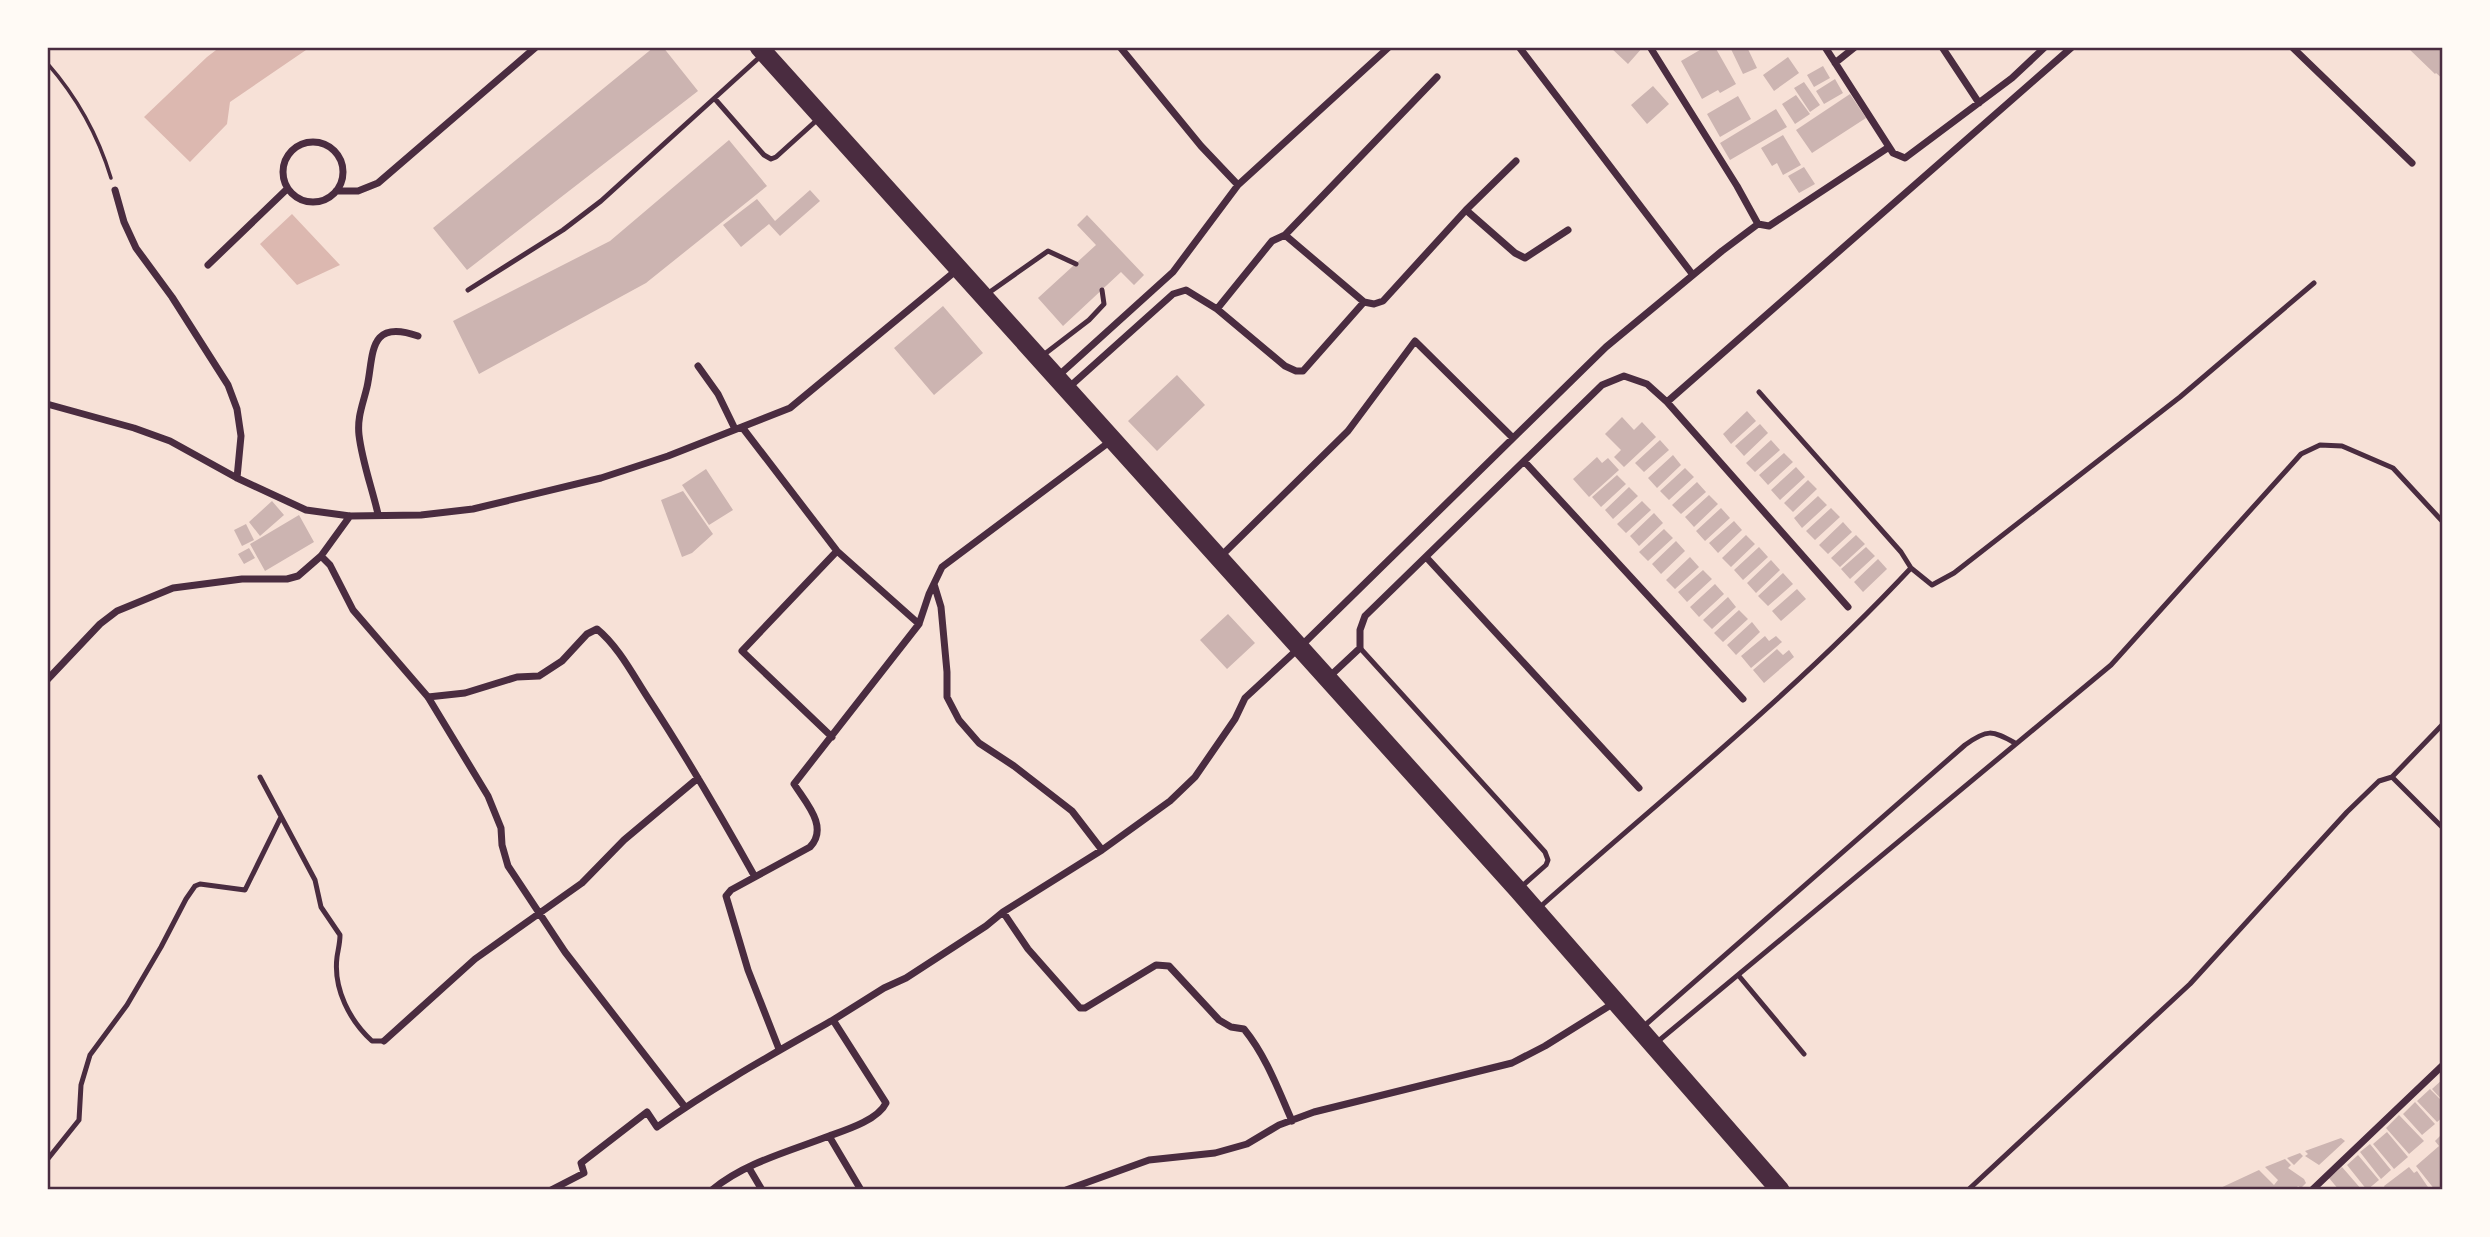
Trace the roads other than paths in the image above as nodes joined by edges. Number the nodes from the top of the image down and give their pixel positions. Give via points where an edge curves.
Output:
1 (536, 47) edge
2 (1120, 47) edge
3 (1389, 47) edge
4 (1519, 47) edge
5 (1650, 47) edge
6 (1825, 47) edge
7 (1856, 47) edge
8 (1942, 47) edge
9 (2045, 47) edge
10 (2072, 47) edge
11 (2292, 47) edge
12 (762, 50) edge
13 (1835, 63) junction
14 (1437, 77) dead end
15 (715, 99) junction
16 (1979, 103) junction
17 (822, 116) junction
18 (1889, 147) junction
19 (1516, 161) dead end
20 (2412, 163) dead end
21 (1238, 186) junction
22 (287, 189) junction
23 (115, 190) road end
24 (336, 191) junction
25 (1466, 210) junction
26 (1758, 224) junction
27 (1568, 230) dead end
28 (1285, 235) junction
29 (1076, 264) dead end
30 (208, 265) dead end
31 (959, 268) junction
32 (1693, 275) junction
33 (2314, 283) dead end
34 (468, 289) dead end
35 (1102, 290) dead end
36 (984, 296) junction
37 (1364, 302) junction
38 (1217, 309) junction
39 (418, 336) dead end
40 (1039, 358) junction
41 (698, 366) dead end
42 (1061, 383) junction
43 (1759, 392) dead end
44 (1667, 402) junction
45 (47, 404) edge
46 (738, 428) junction
47 (1513, 438) junction
48 (1112, 439) junction
49 (1524, 461) junction
50 (237, 478) junction
51 (378, 514) junction
52 (350, 516) junction
53 (2443, 522) edge
54 (836, 551) junction
55 (321, 556) junction
56 (1426, 557) junction
57 (1218, 558) junction
58 (1911, 568) junction
59 (934, 584) junction
60 (1848, 607) dead end
61 (919, 624) junction
62 (1300, 647) junction
63 (1360, 648) junction
64 (1328, 678) junction
65 (47, 680) edge
66 (428, 697) junction
67 (1743, 699) dead end
68 (2443, 724) edge
69 (832, 737) junction
70 (2015, 743) junction
71 (260, 777) dead end
72 (2392, 777) junction
73 (698, 778) junction
74 (1640, 788) dead end
75 (281, 817) junction
76 (2443, 828) edge
77 (1102, 850) junction
78 (755, 877) junction
79 (1518, 890) junction
80 (1535, 910) junction
81 (540, 911) junction
82 (1003, 912) junction
83 (1739, 976) junction
84 (1614, 1002) junction
85 (833, 1020) junction
86 (1640, 1030) junction
87 (384, 1041) joint
88 (1653, 1045) junction
89 (779, 1049) junction
90 (1804, 1054) dead end
91 (2443, 1065) edge
92 (685, 1107) junction
93 (1292, 1121) junction
94 (829, 1136) junction
95 (47, 1160) edge
96 (749, 1168) junction
97 (551, 1190) edge
98 (712, 1190) edge
99 (762, 1190) edge
100 (861, 1190) edge
101 (1066, 1190) edge
102 (1780, 1190) edge
103 (1968, 1190) edge
104 (2312, 1190) edge

1 - 24 street via 378,183 358,191
2 - 21 street
3 - 21 street
4 - 32 street
5 - 26 street
6 - 13 street
7 - 13 street
8 - 16 street
9 - 16 street
10 - 44 street
11 - 20 street
12 - 15 lane
12 - 17 highway
13 - 18 street
14 - 28 street
15 - 17 lane via 771,159
15 - 34 lane via 601,201
16 - 18 street via 1910,156 1899,157
17 - 31 highway
18 - 26 street via 1769,226
19 - 25 street
21 - 42 street via 1173,272
22 - 24 street via 311,203
22 - 24 street via 283,179 286,158 303,143 314,142 334,150 340,160 342,182
22 - 30 street
23 - 50 street via 136,248 228,384 241,436
25 - 27 street via 1525,258
25 - 37 street via 1383,301
26 - 32 street
28 - 37 street
28 - 38 street via 1272,241
29 - 36 lane via 1048,251
31 - 36 highway
31 - 46 street via 790,408
32 - 47 street via 1606,347
33 - 58 lane via 2180,397 1954,573 1932,585
35 - 40 lane via 1104,304
36 - 40 highway
37 - 38 street via 1303,371 1286,366
38 - 42 street via 1186,290 1173,294
39 - 51 street via 403,331 384,336 374,344 370,358 358,415 359,435
40 - 42 highway
41 - 46 street
42 - 48 highway
43 - 58 lane
44 - 49 street via 1647,384 1624,376 1602,385
44 - 60 street
45 - 50 street via 170,441
46 - 51 street via 668,456 544,493 473,509
46 - 54 street
47 - 57 street via 1415,341 1348,430
47 - 62 street
48 - 57 highway
48 - 59 street via 942,567
49 - 56 street
49 - 67 street
50 - 52 street via 306,510
51 - 52 street
52 - 55 street
53 - 70 lane via 2393,468 2342,446 2320,445 2301,454 2111,665
54 - 61 street
54 - 69 street via 742,651
55 - 65 street via 298,576 287,579 242,579 173,588 117,611
55 - 66 street via 353,610
56 - 63 street via 1365,616
56 - 74 street
57 - 62 highway
58 - 80 lane via 1863,620 1762,712
59 - 61 street
59 - 77 street via 941,607 947,696 959,720 979,743 1072,811
61 - 69 street
62 - 64 highway
62 - 77 street via 1245,698 1195,777 1170,802
63 - 64 street
63 - 79 lane via 1545,852 1546,866
64 - 79 highway
66 - 73 street via 539,676 597,629 635,677
66 - 81 street via 488,796 501,828 508,866
68 - 72 lane
69 - 78 street via 794,784 818,825 816,840
70 - 83 lane
70 - 86 lane via 1998,734 1979,734
71 - 75 lane
72 - 76 lane
72 - 103 lane via 2379,781 2347,812 2190,984
73 - 78 street
73 - 81 street via 582,883
75 - 87 lane via 315,880 321,907 341,935 338,977 346,1009 372,1041
75 - 95 lane via 245,890 200,884 186,899 127,1005 90,1055 81,1085 79,1120
77 - 82 street
78 - 89 street via 731,890 726,902
79 - 80 highway
80 - 84 highway
81 - 87 street via 475,959
81 - 92 street via 565,952
82 - 85 street via 906,978
82 - 93 street via 1080,1009 1156,965 1168,965 1219,1020 1244,1029 1265,1060
83 - 88 lane
83 - 90 lane
84 - 86 highway
84 - 93 street via 1512,1063
85 - 89 street
85 - 94 street via 886,1103 881,1111
86 - 88 highway
88 - 102 highway
89 - 92 street
91 - 104 street
92 - 97 street via 657,1127 647,1112 581,1163 584,1173
93 - 101 street via 1247,1144 1215,1153 1149,1160
94 - 96 street
94 - 100 street
96 - 98 street
96 - 99 street

